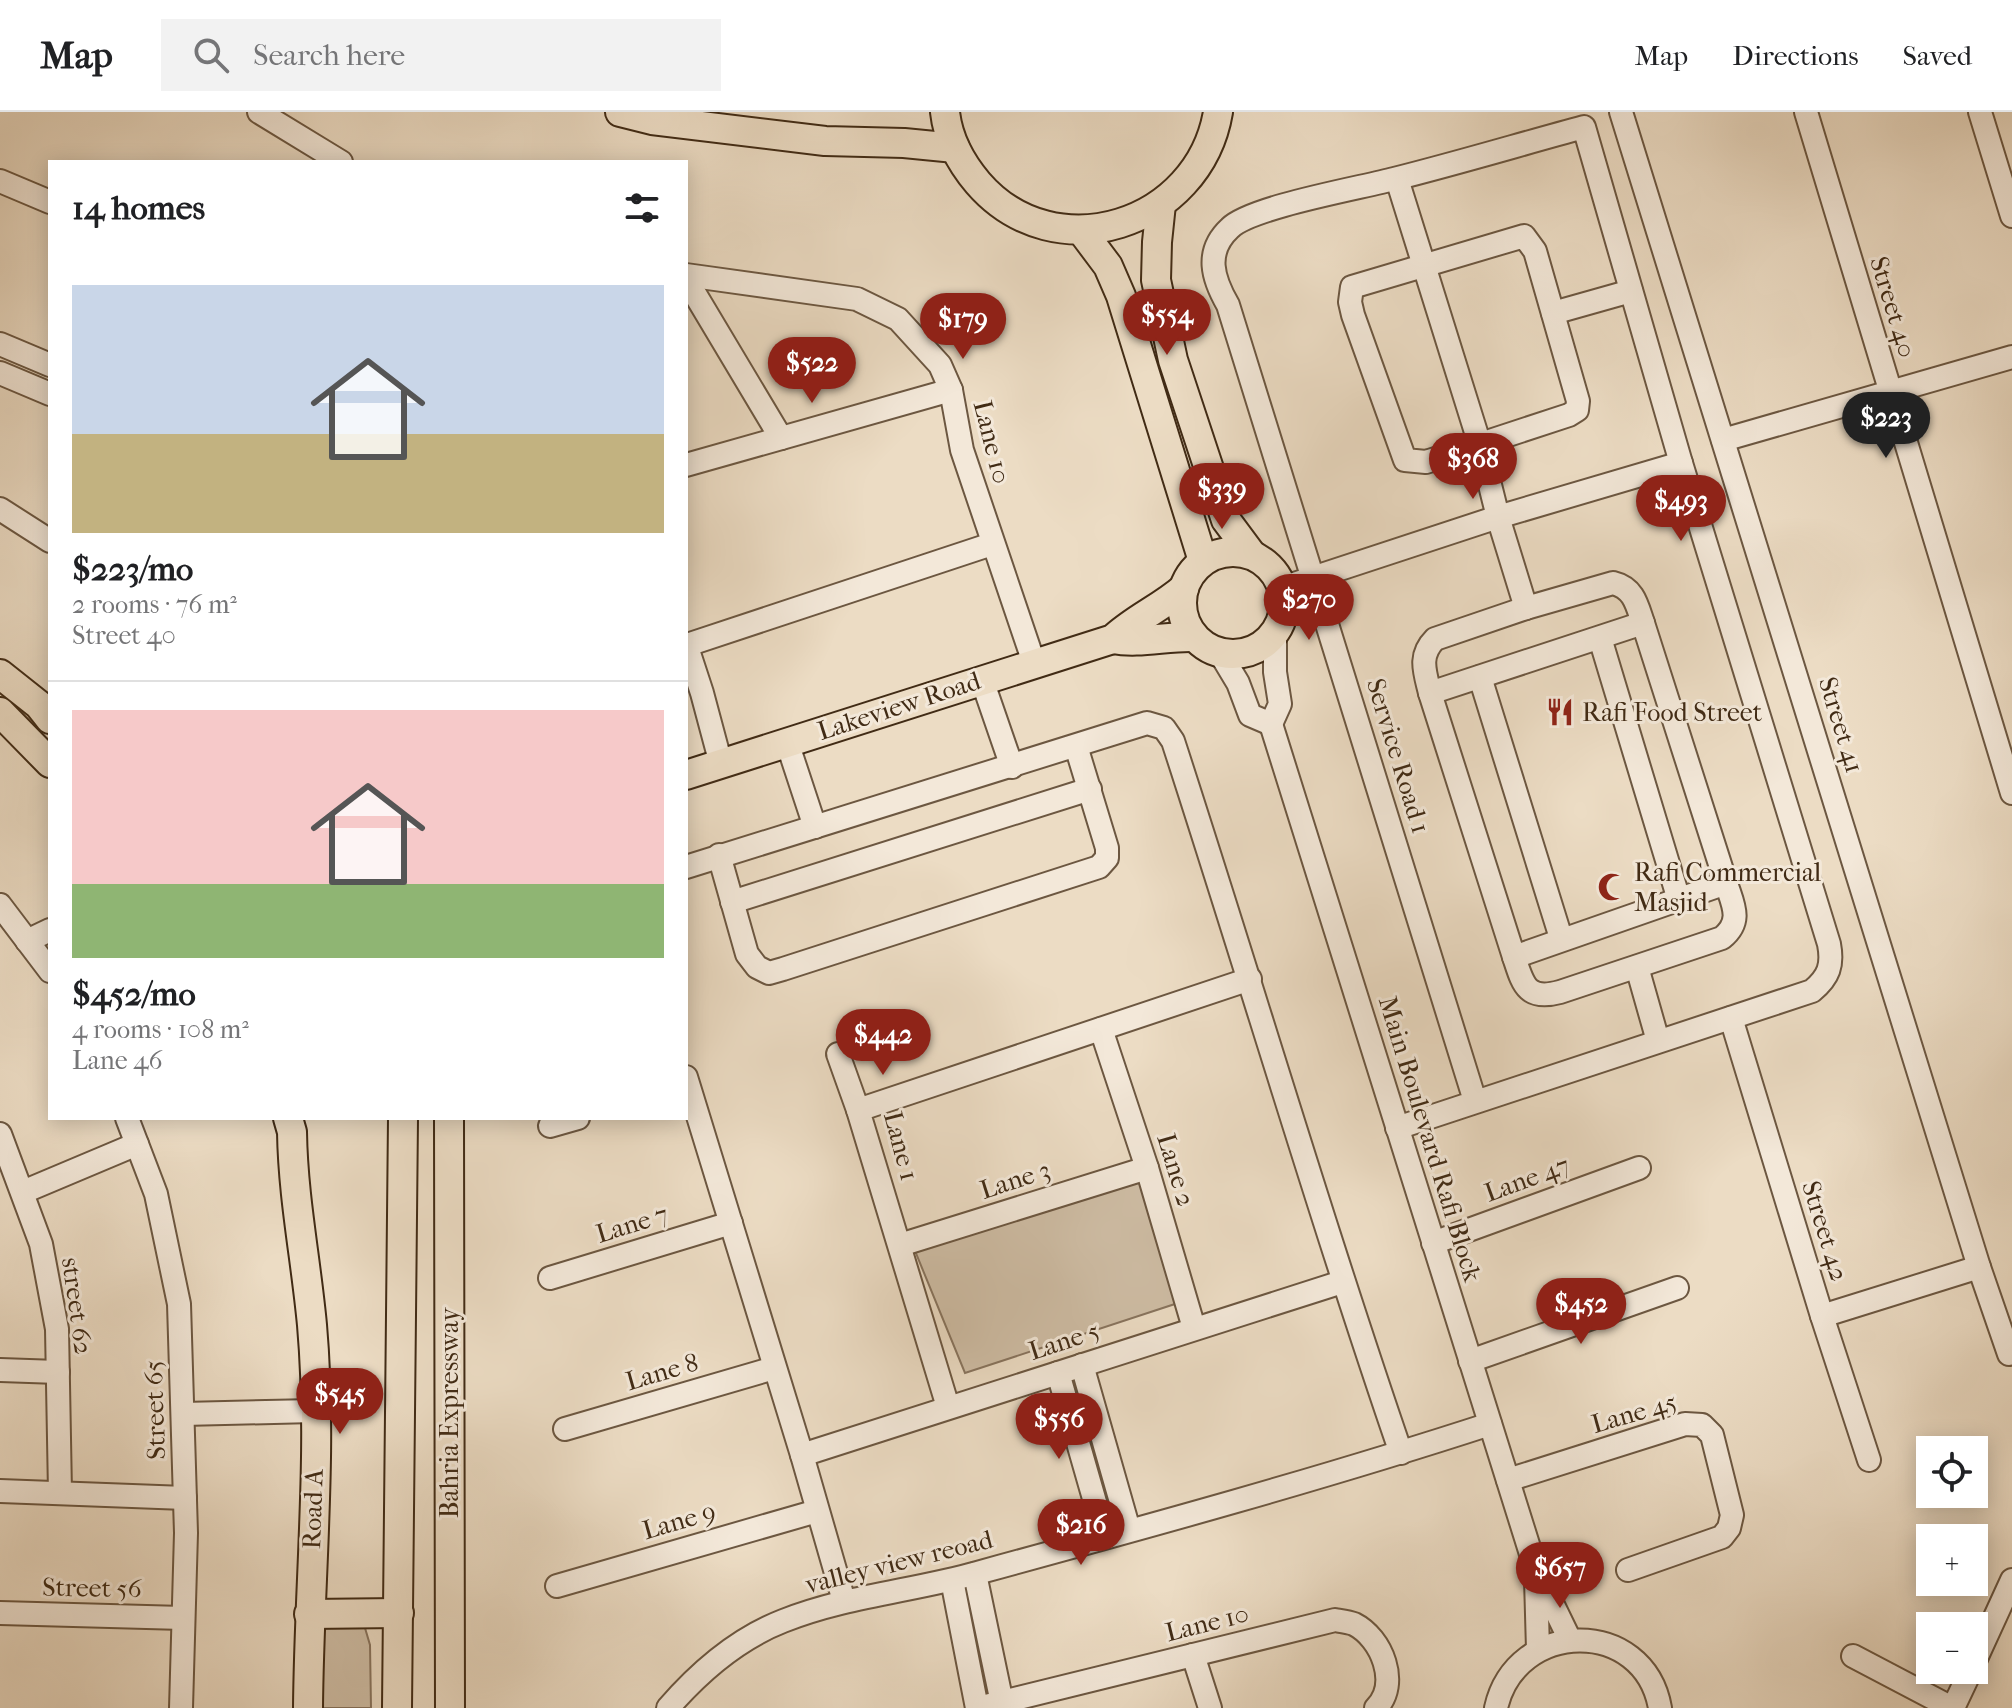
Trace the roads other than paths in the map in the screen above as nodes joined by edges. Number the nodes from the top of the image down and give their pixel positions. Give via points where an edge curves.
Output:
1 (259, 112) edge
2 (620, 112) edge
3 (945, 112) edge
4 (1218, 112) edge
5 (1621, 112) edge
6 (1806, 112) edge
7 (1980, 112) edge
8 (955, 148) junction
9 (338, 160) edge
10 (1397, 179) junction
11 (0, 181) edge
12 (48, 201) edge
13 (1161, 204) junction
14 (2012, 216) edge
15 (1081, 230) junction
16 (1424, 265) junction
17 (688, 277) edge
18 (688, 280) edge
19 (1631, 291) junction
20 (1553, 313) junction
21 (0, 344) edge
22 (2012, 357) edge
23 (48, 364) edge
24 (0, 373) edge
25 (951, 390) junction
26 (1889, 392) junction
27 (48, 393) edge
28 (781, 438) junction
29 (1723, 440) junction
30 (1480, 445) junction
31 (1681, 463) junction
32 (688, 464) edge
33 (0, 509) edge
34 (1498, 517) junction
35 (48, 540) edge
36 (992, 544) junction
37 (1252, 555) junction
38 (1203, 561) junction
39 (1313, 577) junction
40 (1184, 588) junction
41 (1282, 588) junction
42 (1526, 608) junction
43 (1643, 623) junction
44 (1275, 633) junction
45 (1194, 637) junction
46 (1600, 638) junction
47 (1113, 639) junction
48 (688, 644) edge
49 (688, 652) edge
50 (1220, 653) junction
51 (1034, 663) junction
52 (0, 674) edge
53 (1480, 677) junction
54 (982, 680) junction
55 (1430, 693) junction
56 (0, 712) edge
57 (48, 716) edge
58 (1271, 724) junction
59 (787, 742) junction
60 (1076, 746) junction
61 (48, 761) edge
62 (721, 764) junction
63 (1012, 767) junction
64 (688, 774) edge
65 (1090, 789) junction
66 (2012, 793) edge
67 (815, 827) junction
68 (719, 855) junction
69 (688, 866) edge
70 (1726, 883) junction
71 (1679, 900) junction
72 (732, 902) junction
73 (0, 905) edge
74 (48, 931) edge
75 (1561, 938) junction
76 (27, 941) junction
77 (1514, 957) junction
78 (1637, 967) junction
79 (48, 968) edge
80 (1250, 979) junction
81 (1731, 1018) junction
82 (1101, 1029) junction
83 (1658, 1041) junction
84 (838, 1054) dead end
85 (688, 1086) edge
86 (1475, 1101) junction
87 (858, 1110) junction
88 (128, 1120) edge
89 (269, 1120) edge
90 (289, 1120) edge
91 (403, 1120) edge
92 (449, 1120) edge
93 (571, 1120) edge
94 (550, 1126) dead end
95 (1397, 1128) junction
96 (0, 1134) edge
97 (137, 1144) junction
98 (292, 1167) junction
99 (1147, 1168) junction
100 (1639, 1168) dead end
101 (23, 1192) junction
102 (731, 1223) junction
103 (1433, 1243) junction
104 (900, 1245) junction
105 (1979, 1267) junction
106 (550, 1278) dead end
107 (1342, 1282) junction
108 (1677, 1288) dead end
109 (1822, 1316) junction
110 (1194, 1328) junction
111 (2009, 1354) dead end
112 (1470, 1361) junction
113 (1082, 1365) junction
114 (774, 1368) junction
115 (0, 1370) edge
116 (58, 1372) junction
117 (1058, 1373) junction
118 (948, 1407) junction
119 (314, 1411) junction
120 (183, 1414) junction
121 (1490, 1424) junction
122 (565, 1429) dead end
123 (1401, 1453) junction
124 (802, 1455) junction
125 (1869, 1460) dead end
126 (1508, 1480) junction
127 (0, 1491) edge
128 (60, 1493) junction
129 (185, 1498) junction
130 (817, 1511) junction
131 (1129, 1530) junction
132 (1105, 1537) junction
133 (1536, 1570) junction
134 (1628, 1570) dead end
135 (975, 1574) junction
136 (952, 1580) junction
137 (557, 1586) dead end
138 (2011, 1586) edge
139 (844, 1601) junction
140 (0, 1613) edge
141 (399, 1613) junction
142 (309, 1614) junction
143 (183, 1618) junction
144 (1988, 1634) edge
145 (1570, 1640) junction
146 (1538, 1650) junction
147 (1193, 1655) junction
148 (1853, 1656) dead end
149 (1964, 1684) edge
150 (1002, 1703) junction
151 (181, 1708) edge
152 (308, 1708) edge
153 (397, 1708) edge
154 (450, 1708) edge
155 (668, 1708) edge
156 (977, 1708) edge
157 (1210, 1708) edge
158 (1376, 1708) edge
159 (1496, 1708) edge
160 (1660, 1708) edge
161 (1952, 1708) edge

1 - 9 street
2 - 8 main road via 825,141
3 - 8 main road
4 - 13 main road via 1204,156
5 - 29 street, Street 41
6 - 26 street, Street 40
7 - 14 street
8 - 15 main road via 985,191 1006,207 1054,227
10 - 16 street
10 - 19 street via 1584,127
10 - 39 street, Service Road 1 via 1251,214 1230,228 1214,252 1214,281 1228,305
11 - 12 street
13 - 15 main road via 1109,227
13 - 37 main road via 1156,280 1173,360 1226,520
15 - 38 main road via 1108,266 1121,296
16 - 20 street via 1524,236 1535,251
16 - 30 street
16 - 30 street via 1352,287 1353,315 1405,460 1426,462
17 - 25 street, Lane 10 via 857,299 898,319 940,365
18 - 28 street
19 - 20 street
19 - 31 street
20 - 30 street via 1577,410
21 - 23 street
22 - 26 street
24 - 27 street
25 - 28 street
25 - 36 street, Lane 10 via 962,450
26 - 29 street
26 - 66 street, Street 40
28 - 32 street
29 - 105 street, Street 41
30 - 34 street
31 - 34 street
31 - 81 street via 1832,958 1824,981 1812,991
33 - 35 street
34 - 39 street
34 - 42 street
36 - 48 street
36 - 51 street, Lane 10
37 - 38 main road via 1227,552
37 - 41 main road via 1271,568
38 - 40 main road
39 - 41 street
39 - 86 street, Service Road 1
40 - 45 main road via 1182,609
40 - 47 main road
41 - 44 main road via 1284,611
42 - 43 street via 1613,583 1632,593
42 - 55 street via 1435,639 1423,658
43 - 46 street
43 - 70 street
44 - 50 main road via 1255,650
44 - 58 street via 1280,704
45 - 47 main road via 1130,643
45 - 50 main road
46 - 53 street
46 - 71 street
47 - 51 main road, Lakeview Road
49 - 62 street
50 - 58 street via 1250,715
51 - 54 main road, Lakeview Road
52 - 57 main road
53 - 55 street
53 - 75 street
54 - 59 main road, Lakeview Road
54 - 63 street
55 - 77 street
56 - 61 main road
58 - 95 street, Main Boulevard Rafi Block
59 - 62 main road, Lakeview Road
59 - 67 street
60 - 63 street
60 - 65 street
60 - 80 street via 1147,723 1164,728 1173,741
62 - 64 main road, Lakeview Road
63 - 67 street
65 - 72 street
65 - 72 street via 1107,848 1099,867 783,969 769,973 747,954
67 - 68 street
68 - 69 street
68 - 72 street
70 - 71 street
70 - 78 street via 1734,910 1732,930
71 - 75 street
73 - 76 street
74 - 76 street
75 - 77 street
76 - 79 street
77 - 78 street via 1530,991 1548,995
78 - 83 street
80 - 82 street, Lane 1
80 - 107 street
81 - 83 street
81 - 109 street, Street 42
82 - 87 street, Lane 1
82 - 99 street, Lane 2
83 - 86 street
84 - 87 street
85 - 102 street
86 - 95 street
87 - 104 street, Lane 1
88 - 97 street, Street 65
89 - 98 main road
90 - 98 main road, Road A
91 - 141 main road, Bahria Expressway
92 - 154 main road, Bahria Expressway
93 - 94 street
95 - 103 street, Main Boulevard Rafi Block
96 - 101 street, street 62
97 - 101 street
97 - 120 street, Street 65 via 156,1194 179,1304
98 - 119 main road, Road A via 312,1326
99 - 104 street, Lane 3
99 - 110 street, Lane 2
100 - 103 street, Lane 47
101 - 116 street, street 62 via 57,1329
102 - 106 street, Lane 7
102 - 114 street
103 - 112 street, Main Boulevard Rafi Block
104 - 118 street, Lane 1
105 - 109 street
105 - 111 street, Street 41
107 - 110 street, Lane 5
107 - 123 street
108 - 112 street
109 - 125 street, Street 42
110 - 113 street, Lane 5
112 - 121 street, Main Boulevard Rafi Block
113 - 117 street, Lane 5
113 - 131 street
114 - 122 street, Lane 8
114 - 124 street
115 - 116 street
116 - 128 street, street 62
117 - 118 street, Lane 5
117 - 132 street
118 - 124 street, Lane 5
119 - 120 street
119 - 142 main road, Road A
120 - 129 street, Street 65
121 - 123 street, valley view reoad
121 - 126 street, Main Boulevard Rafi Block
123 - 131 street, valley view reoad
124 - 130 street
126 - 133 street, Main Boulevard Rafi Block
126 - 134 street, Lane 45 via 1685,1424 1702,1425 1712,1435 1732,1515 1729,1528 1722,1537
127 - 128 street
128 - 129 street
129 - 143 street, Street 65
130 - 137 street, Lane 9
130 - 139 street
131 - 132 street, valley view reoad
132 - 135 street, valley view reoad
133 - 145 street
133 - 146 street
135 - 136 street, valley view reoad
135 - 150 street
136 - 139 street, valley view reoad
136 - 156 street
138 - 144 street
139 - 155 street, valley view reoad via 781,1621 736,1645 693,1679
140 - 143 street, Street 56
141 - 142 main road
141 - 153 main road, Bahria Expressway
142 - 152 main road, Road A
143 - 151 street, Street 65
145 - 146 street
145 - 160 street via 1599,1643 1625,1654 1646,1675
146 - 159 street via 1514,1669
147 - 150 street, Lane 10
147 - 157 street
147 - 158 street, Lane 10 via 1335,1620 1354,1624 1373,1639 1385,1661 1387,1683
148 - 161 street
149 - 161 street
150 - 156 street, Lane 10

